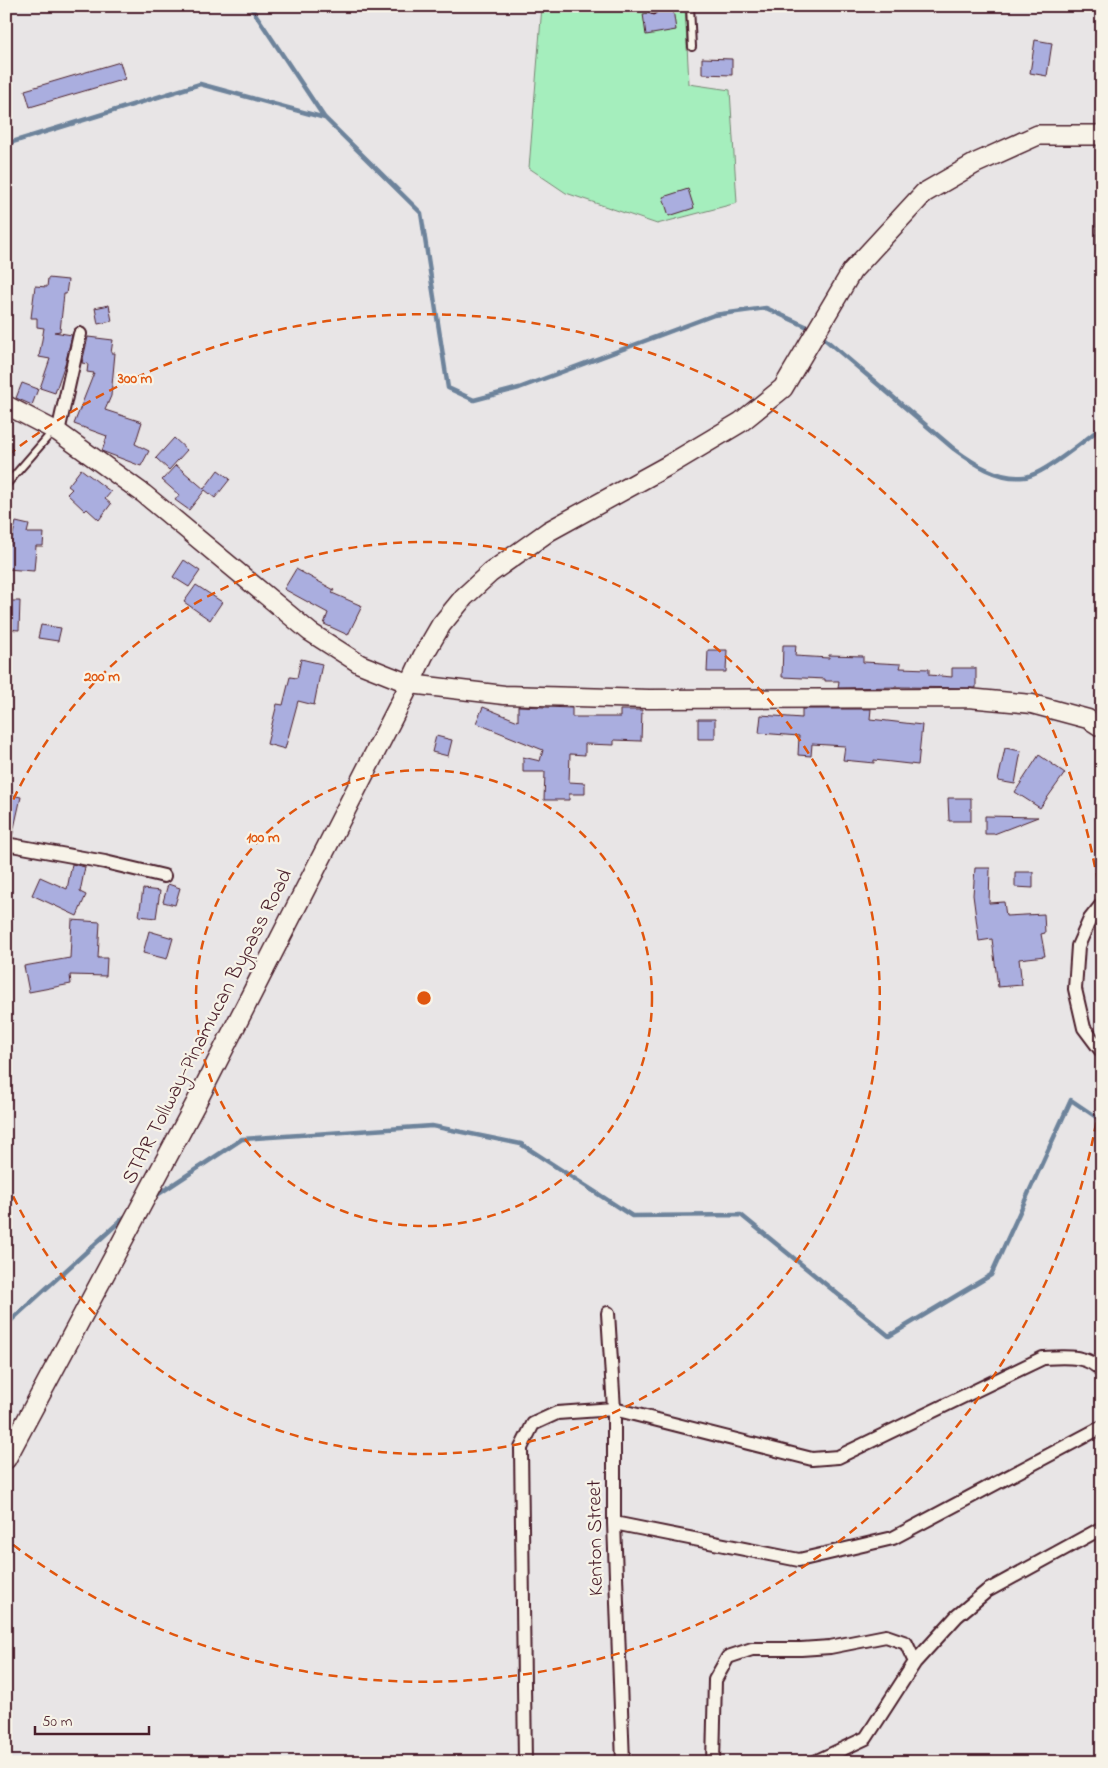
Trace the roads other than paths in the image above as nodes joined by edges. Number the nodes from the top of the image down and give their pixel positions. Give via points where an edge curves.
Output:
1 (690, 6) edge
2 (1102, 23) edge
3 (692, 47) dead end
4 (1102, 135) edge
5 (1101, 254) edge
6 (80, 334) dead end
7 (6, 405) edge
8 (56, 431) junction
9 (6, 485) edge
10 (410, 684) junction
11 (1102, 728) edge
12 (6, 844) edge
13 (164, 876) dead end
14 (1102, 904) edge
15 (1102, 1052) edge
16 (608, 1313) dead end
17 (1102, 1372) edge
18 (614, 1409) junction
19 (1102, 1427) edge
20 (6, 1459) edge
21 (614, 1523) junction
22 (1102, 1528) edge
23 (915, 1662) junction
24 (525, 1762) edge
25 (623, 1762) edge
26 (713, 1762) edge
27 (816, 1762) edge

1 - 3 lane
2 - 4 lane
4 - 5 lane
4 - 10 main road, STAR Tollway-Pinamucan Bypass Road via 1038,135 976,162 924,193 852,271 783,388 741,422 549,530 490,573 464,597 442,625
6 - 8 street
7 - 8 street
8 - 9 lane
8 - 10 street via 144,494 310,632 360,664
10 - 11 street via 504,695 650,699 968,698 1032,704 1088,720
10 - 20 main road, STAR Tollway-Pinamucan Bypass Road via 196,1103
12 - 13 street
14 - 15 street via 1078,946 1075,989 1084,1028
16 - 18 street, Kenton Street
17 - 18 street via 1096,1364 1070,1356 1043,1358 838,1457 812,1459
18 - 21 street, Kenton Street
18 - 24 street via 557,1413 533,1424 521,1448
19 - 21 street via 893,1538 799,1560
21 - 25 street, Kenton Street
22 - 23 street via 987,1591 957,1616
23 - 26 street via 906,1643 886,1636 830,1647 752,1649 728,1657 715,1680
23 - 27 street via 866,1738

